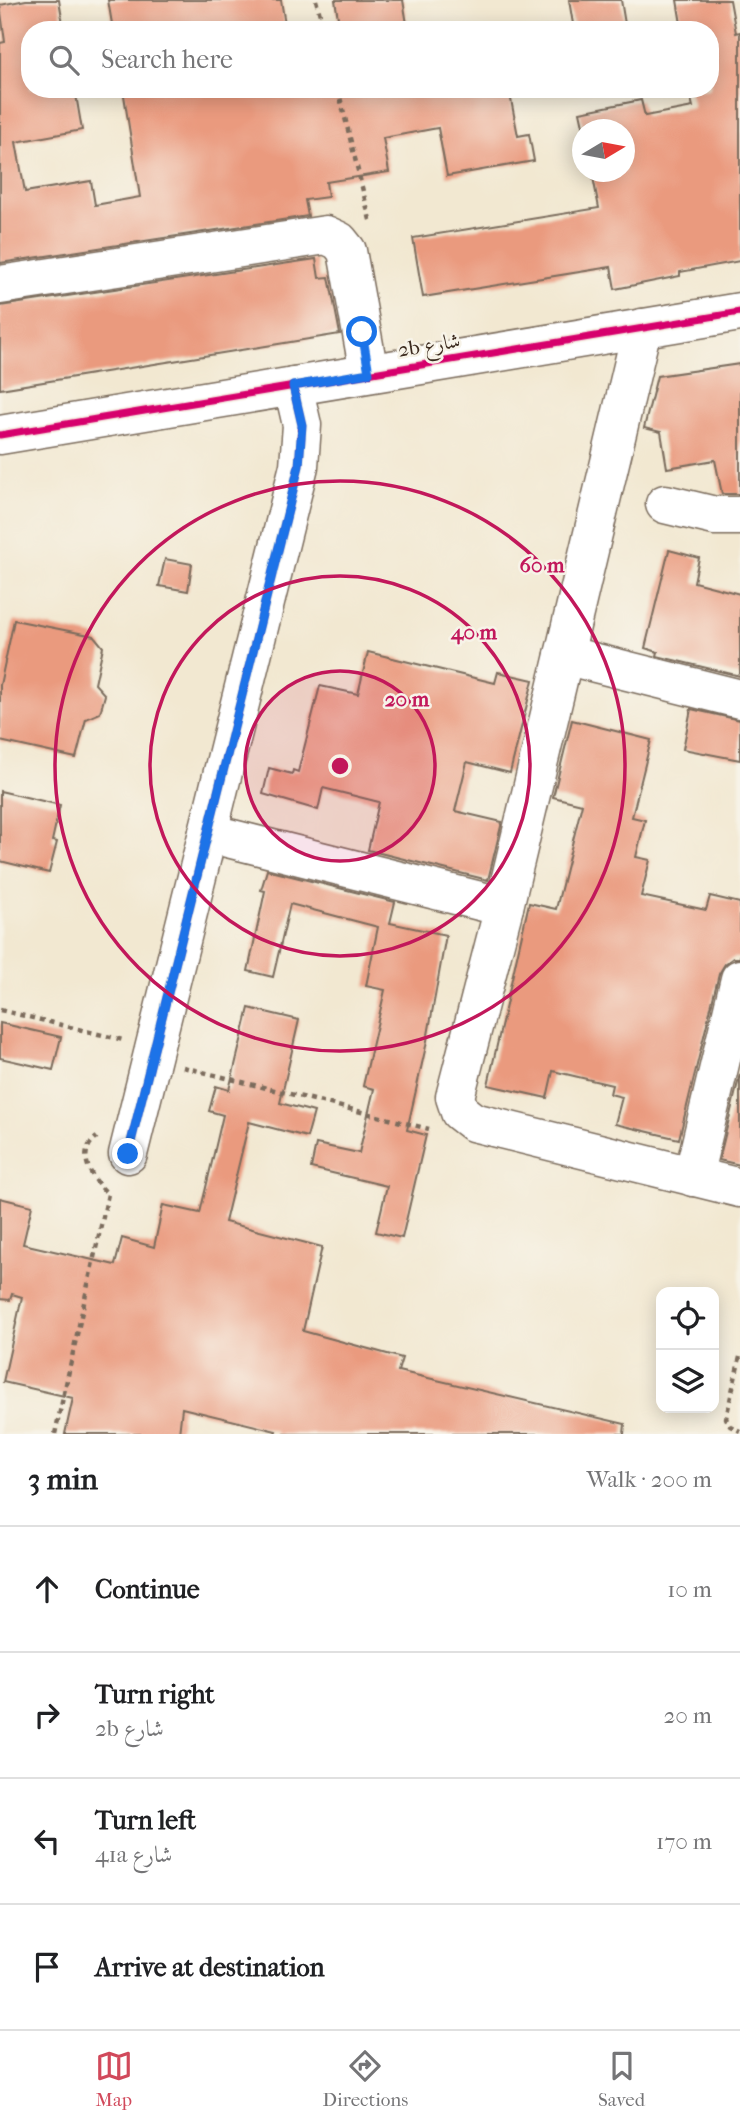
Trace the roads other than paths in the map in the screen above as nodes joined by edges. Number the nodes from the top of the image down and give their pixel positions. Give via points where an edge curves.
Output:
1 (0, 285) edge
2 (740, 312) edge
3 (642, 328) junction
4 (369, 373) junction
5 (293, 386) junction
6 (0, 435) edge
7 (665, 505) dead end
8 (740, 516) edge
9 (564, 655) junction
10 (740, 699) edge
11 (208, 833) junction
12 (504, 907) junction
13 (740, 979) edge
14 (131, 1144) road end
15 (693, 1177) junction
16 (740, 1188) edge

1 - 4 street via 326,235 347,251
2 - 3 street, 2b شارع
3 - 4 street, 2b شارع
3 - 9 street
4 - 5 street, 2b شارع
5 - 6 street, 2b شارع
5 - 11 street via 302,425 299,466
7 - 8 street via 715,516
9 - 10 street
9 - 12 street
11 - 12 street
11 - 14 street
12 - 15 street via 455,1097 460,1112 473,1122
13 - 15 street
15 - 16 street

